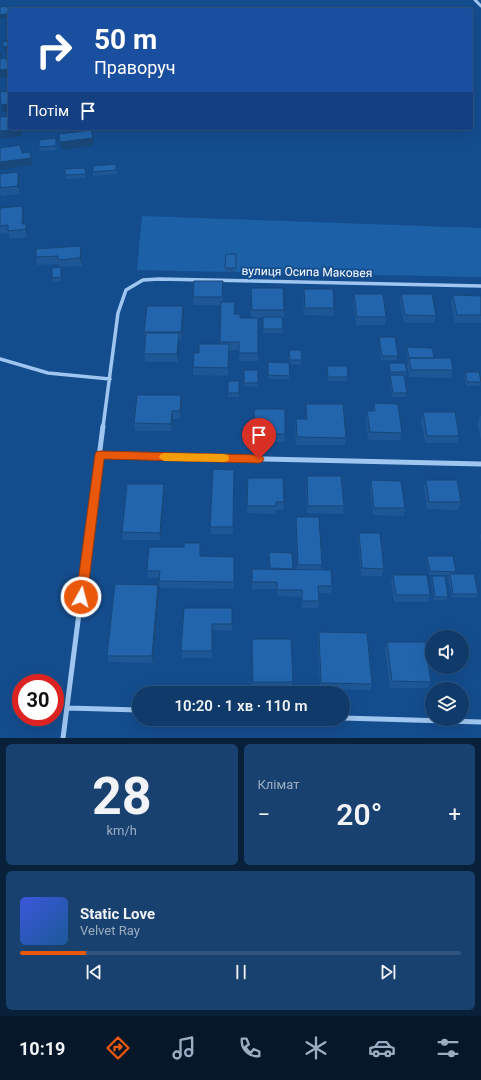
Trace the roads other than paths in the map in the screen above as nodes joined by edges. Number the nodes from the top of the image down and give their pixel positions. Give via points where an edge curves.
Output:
1 (475, 0) edge
2 (481, 6) edge
3 (481, 286) edge
4 (0, 358) edge
5 (110, 379) junction
6 (100, 455) junction
7 (481, 464) edge
8 (67, 708) junction
9 (132, 710) edge
10 (350, 718) edge
11 (481, 722) edge
12 (63, 738) edge

1 - 2 street
3 - 5 street, вулиця Осипа Маковея via 143,280 126,290 118,313
4 - 5 street via 48,373
5 - 6 street
6 - 7 street
6 - 8 street
8 - 9 street
8 - 12 street
10 - 11 street

